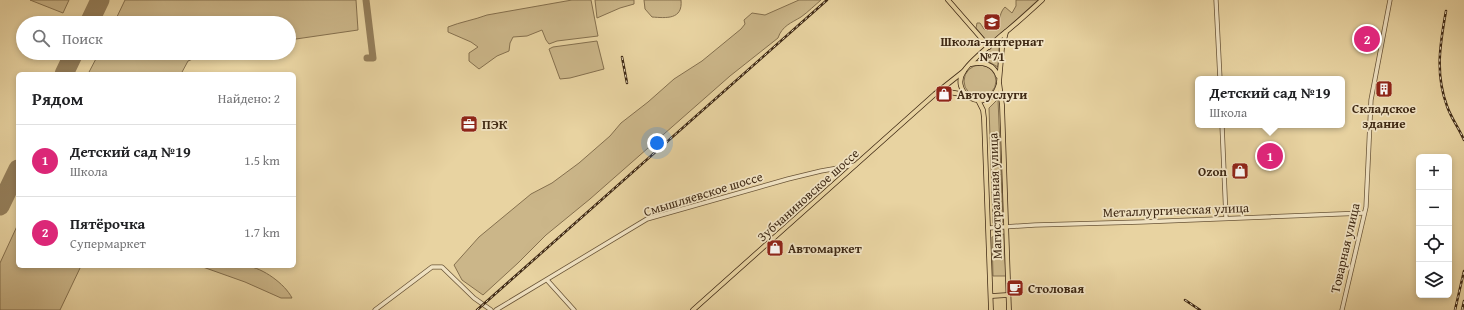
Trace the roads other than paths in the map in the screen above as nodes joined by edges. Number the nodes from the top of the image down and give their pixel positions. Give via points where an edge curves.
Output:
1 (948, 0) edge
2 (1042, 0) edge
3 (1216, 0) edge
4 (1390, 0) edge
5 (1006, 32) junction
6 (989, 46) junction
7 (971, 64) junction
8 (964, 71) junction
9 (1220, 76) edge
10 (999, 82) junction
11 (935, 94) junction
12 (966, 95) junction
13 (978, 100) junction
14 (1222, 128) edge
15 (856, 165) junction
16 (1364, 213) junction
17 (1226, 218) junction
18 (1006, 226) junction
19 (989, 228) junction
20 (547, 280) junction
21 (1008, 295) junction
22 (991, 296) junction
23 (375, 310) edge
24 (491, 310) edge
25 (496, 310) edge
26 (574, 310) edge
27 (693, 310) edge
28 (991, 310) edge
29 (1009, 310) edge
30 (1342, 310) edge

1 - 6 main road
2 - 5 main road
3 - 9 street
4 - 16 street, Товарная улица via 1371,100
5 - 6 main road
5 - 10 main road
6 - 7 main road
7 - 8 main road
7 - 10 main road via 981,62 990,65 997,72
8 - 11 main road, Зубчаниновское шоссе
8 - 12 main road via 961,81
10 - 13 main road via 991,97
10 - 18 main road, Магистральная улица
11 - 12 main road via 949,92
11 - 15 main road, Зубчаниновское шоссе
12 - 13 main road
13 - 19 main road, Магистральная улица via 984,118
14 - 17 street
15 - 20 street, Смышляевское шоссе via 788,179 647,219
15 - 27 main road, Зубчаниновское шоссе
16 - 17 street, Металлургическая улица
16 - 30 street, Товарная улица
17 - 18 street, Металлургическая улица
18 - 19 street, Металлургическая улица
18 - 21 main road, Магистральная улица
19 - 22 main road, Магистральная улица
20 - 25 street, Смышляевское шоссе
20 - 26 street
21 - 22 main road
21 - 29 main road, Магистральная улица
22 - 28 main road, Магистральная улица
23 - 24 street via 429,269 438,266

